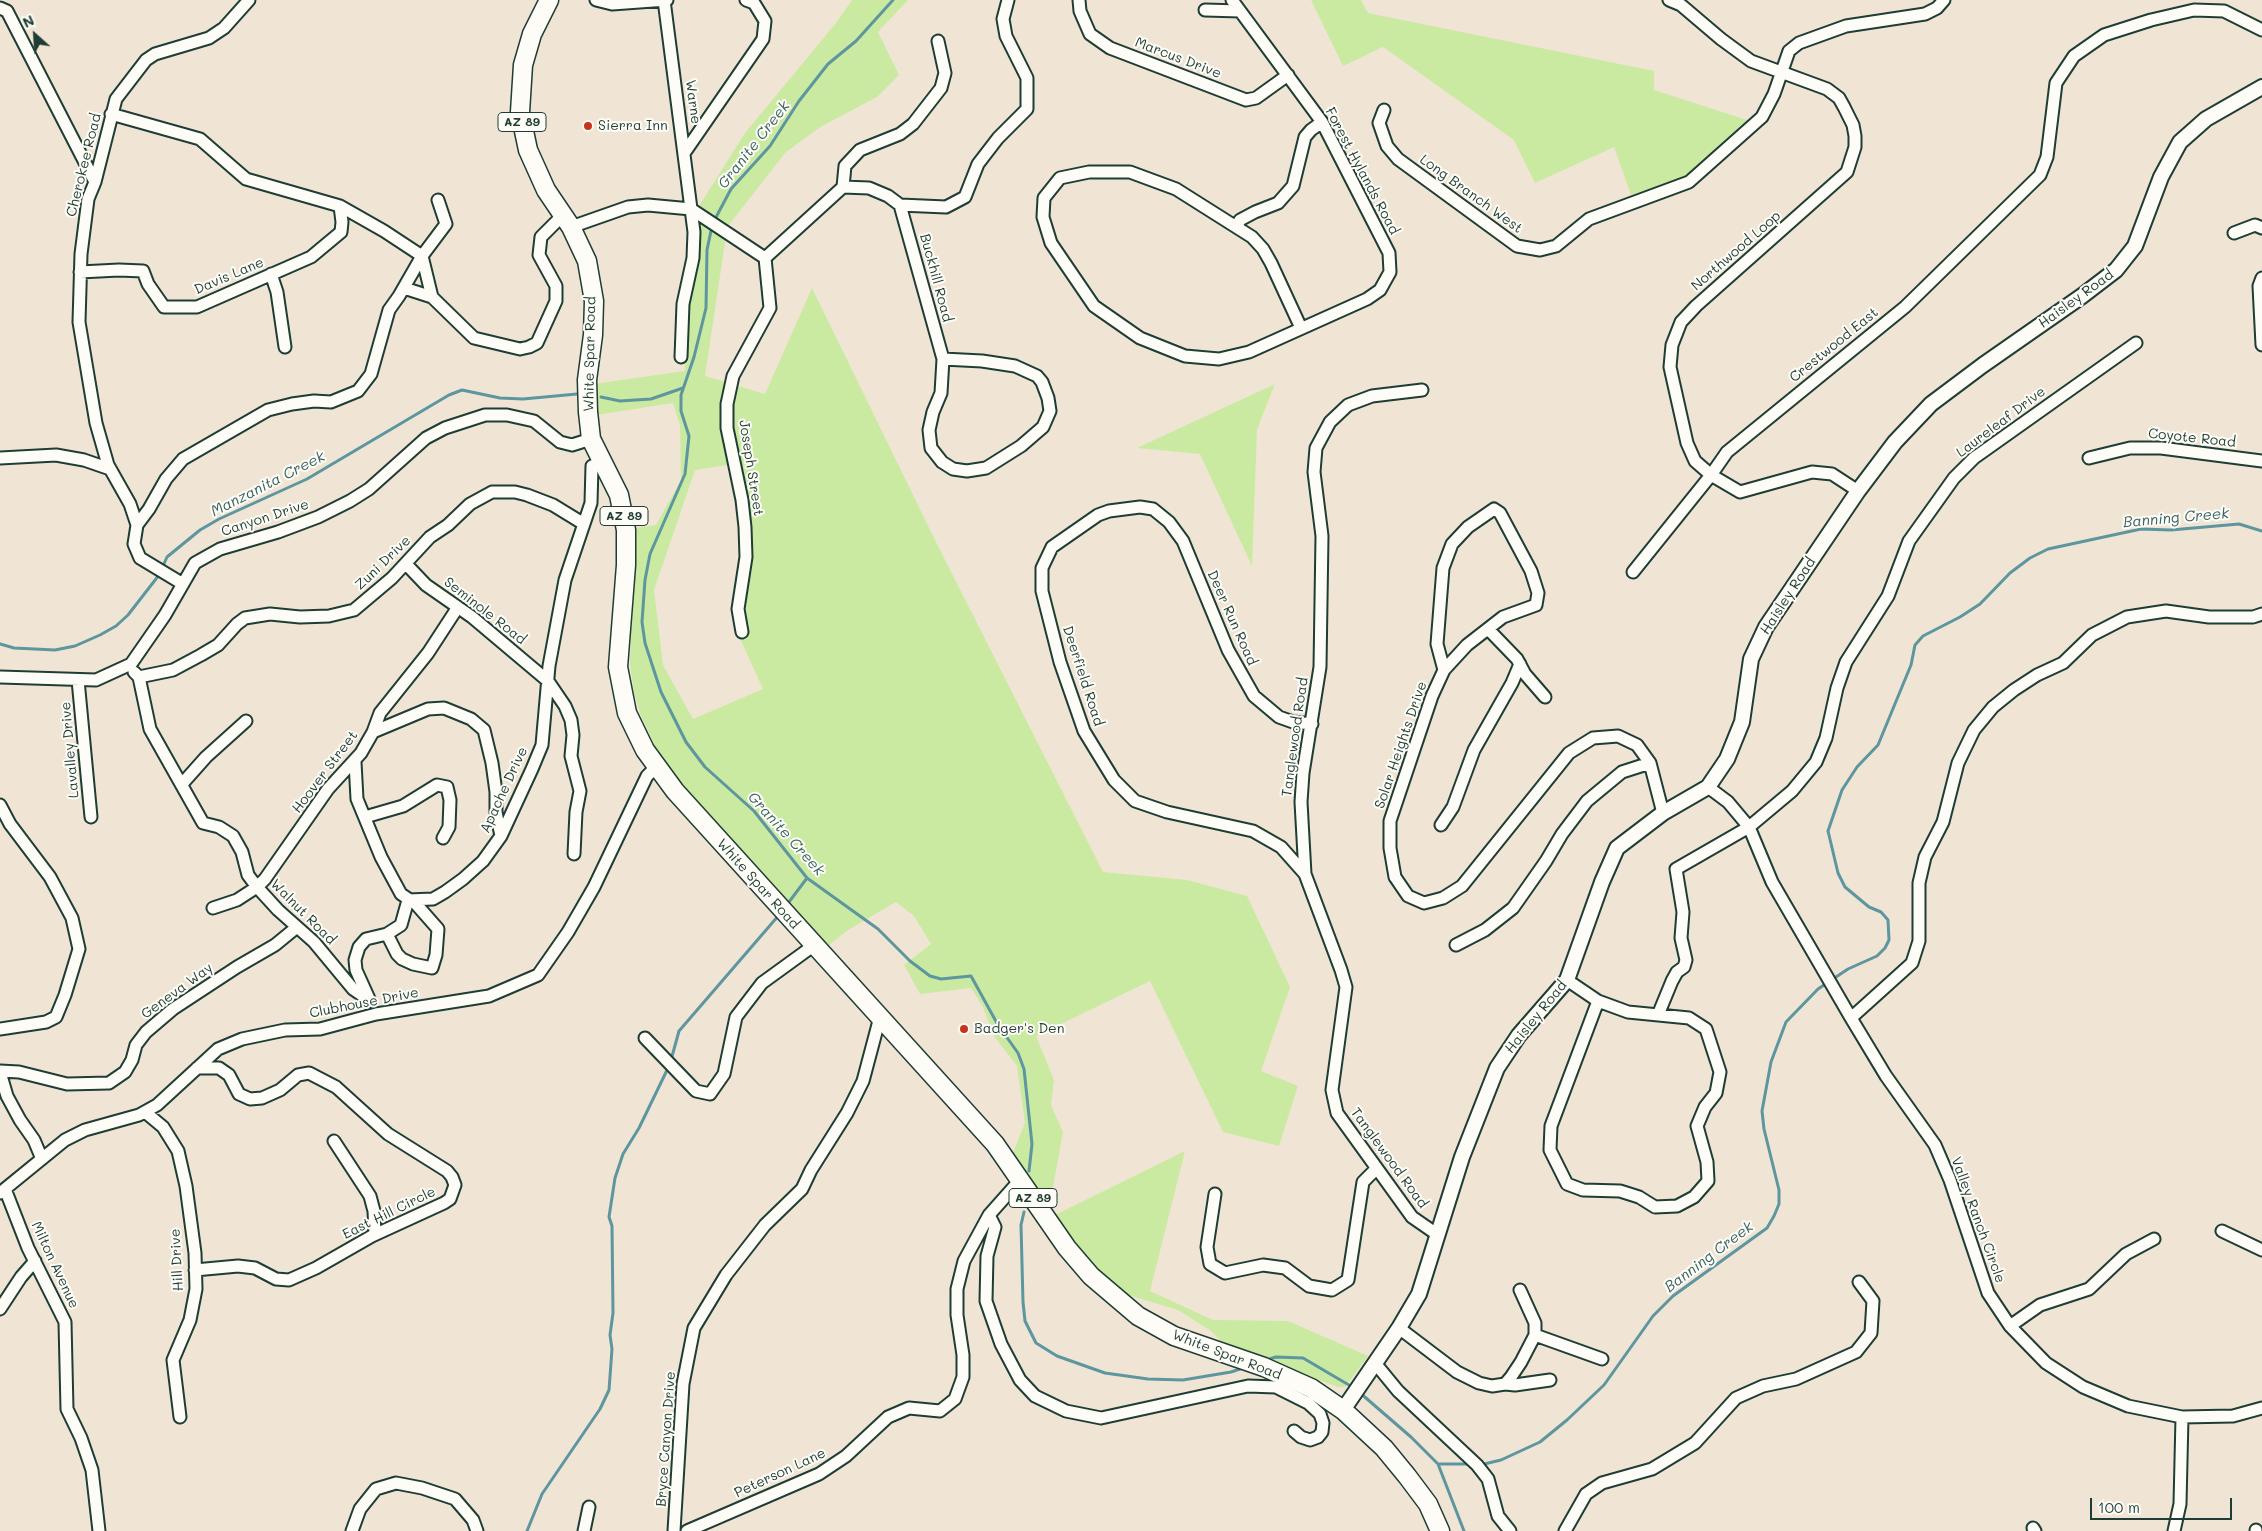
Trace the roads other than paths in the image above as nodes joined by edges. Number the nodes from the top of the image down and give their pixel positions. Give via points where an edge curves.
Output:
1 (249, 0) edge
2 (549, 0) edge
3 (596, 0) edge
4 (666, 0) edge
5 (746, 0) edge
6 (1008, 0) edge
7 (1079, 0) edge
8 (1232, 0) edge
9 (1669, 0) edge
10 (1944, 0) edge
11 (0, 8) edge
12 (1205, 10) dead end
13 (1240, 11) junction
14 (2262, 30) edge
15 (938, 41) dead end
16 (1782, 72) junction
17 (1288, 75) junction
18 (2262, 88) edge
19 (1384, 110) dead end
20 (111, 114) junction
21 (1322, 122) junction
22 (685, 152) junction
23 (95, 182) junction
24 (844, 187) junction
25 (438, 200) dead end
26 (900, 205) junction
27 (340, 206) junction
28 (691, 209) junction
29 (567, 222) junction
30 (1236, 226) junction
31 (2262, 228) edge
32 (2234, 234) dead end
33 (422, 256) junction
34 (765, 258) junction
35 (80, 272) junction
36 (271, 274) junction
37 (2262, 278) edge
38 (404, 288) junction
39 (432, 297) junction
40 (1301, 328) junction
41 (2136, 342) dead end
42 (2262, 345) edge
43 (285, 347) dead end
44 (681, 357) dead end
45 (943, 359) junction
46 (1422, 390) dead end
47 (591, 439) junction
48 (0, 458) edge
49 (2089, 458) dead end
50 (603, 461) junction
51 (2262, 461) edge
52 (110, 469) junction
53 (1712, 475) junction
54 (1858, 491) junction
55 (1140, 507) joint
56 (584, 524) junction
57 (136, 525) junction
58 (406, 564) junction
59 (1633, 572) dead end
60 (183, 584) junction
61 (458, 607) junction
62 (2262, 614) edge
63 (1488, 629) junction
64 (742, 632) dead end
65 (1520, 664) junction
66 (127, 666) junction
67 (1444, 670) junction
68 (0, 677) edge
69 (139, 677) junction
70 (78, 680) junction
71 (548, 681) junction
72 (1545, 696) dead end
73 (246, 721) dead end
74 (1312, 724) junction
75 (373, 732) junction
76 (355, 762) junction
77 (1650, 763) junction
78 (656, 767) junction
79 (182, 784) junction
80 (1708, 787) junction
81 (0, 805) edge
82 (1663, 813) junction
83 (91, 817) dead end
84 (365, 817) junction
85 (1441, 825) dead end
86 (1749, 828) junction
87 (501, 836) junction
88 (444, 838) dead end
89 (574, 854) dead end
90 (1305, 874) junction
91 (257, 887) junction
92 (408, 900) junction
93 (213, 908) dead end
94 (297, 927) junction
95 (387, 934) junction
96 (1456, 945) dead end
97 (813, 946) junction
98 (1567, 980) junction
99 (370, 1001) junction
100 (1598, 1001) junction
101 (376, 1014) junction
102 (1658, 1015) junction
103 (880, 1016) junction
104 (1851, 1018) junction
105 (0, 1030) edge
106 (645, 1038) dead end
107 (197, 1068) junction
108 (0, 1072) edge
109 (145, 1112) junction
110 (334, 1141) dead end
111 (42, 1159) junction
112 (1376, 1169) junction
113 (1020, 1179) junction
114 (2, 1191) edge
115 (1215, 1194) dead end
116 (989, 1215) junction
117 (2222, 1231) dead end
118 (375, 1234) junction
119 (1438, 1235) junction
120 (2154, 1239) dead end
121 (2262, 1250) edge
122 (35, 1261) junction
123 (195, 1270) junction
124 (1859, 1282) dead end
125 (1520, 1290) dead end
126 (2, 1303) edge
127 (2010, 1326) junction
128 (1399, 1328) junction
129 (1534, 1334) junction
130 (1602, 1360) dead end
131 (1375, 1363) junction
132 (1550, 1380) dead end
133 (1505, 1384) junction
134 (2262, 1408) edge
135 (1343, 1410) junction
136 (180, 1417) dead end
137 (2182, 1417) junction
138 (1294, 1431) dead end
139 (589, 1507) dead end
140 (99, 1531) edge
141 (352, 1531) edge
142 (477, 1531) edge
143 (584, 1531) edge
144 (674, 1531) edge
145 (687, 1531) edge
146 (1440, 1531) edge
147 (1510, 1531) edge
148 (1565, 1531) edge
149 (2174, 1531) edge

1 - 20 street, Cherokee Road via 224,28 209,38 155,54 146,60 116,99
2 - 29 main road, White Spar Road / AZ 89 via 532,34 524,65 520,112 528,150 546,190
3 - 4 street via 612,4
4 - 22 street, Warne
5 - 22 street via 754,3 765,21 763,40
6 - 26 street via 1003,19 1006,36 1027,78 1027,109 978,164 965,197 946,207
7 - 17 street, Marcus Drive via 1090,34 1110,48 1246,100 1256,98
8 - 13 street, Forest Hylands Road
9 - 16 street, Northwood Loop via 1681,5 1751,61
10 - 16 street, Long Branch West via 1926,14 1846,26 1799,43 1789,51
11 - 23 street via 7,10
12 - 13 street
13 - 17 street, Forest Hylands Road
14 - 53 street, Crestwood East via 2224,12 2194,10 2104,35 2074,56 2056,83 2047,157 2040,175 1905,307 1727,452
15 - 24 street via 945,73 940,88 913,124 900,134 860,150 845,166
16 - 19 street, Long Branch West via 1762,117 1689,182 1589,219 1556,246 1540,250 1517,246 1398,160 1387,146 1379,123
16 - 53 street, Northwood Loop via 1827,89 1839,98 1853,125 1855,147 1848,172 1682,322 1672,345 1670,368 1686,443 1695,461
17 - 21 street, Forest Hylands Road
18 - 54 street, Haisley Road via 2206,119 2180,142 2161,177 2135,246 2116,270 1931,404 1895,442
20 - 23 street, Cherokee Road
20 - 27 street via 200,138 246,178
21 - 30 street via 1305,137 1293,186 1278,203 1240,220
21 - 40 street, Forest Hylands Road via 1389,253 1390,272 1380,290 1367,299
22 - 28 street, Warne
23 - 35 street, Cherokee Road via 88,199
24 - 26 street via 869,188
24 - 34 street
25 - 33 street via 446,224
26 - 45 street, Buckhill Road
27 - 33 street
27 - 36 street, Davis Lane via 341,232 335,239 304,262
28 - 29 street via 648,204
28 - 34 street
28 - 44 street, Warne via 693,258 683,304
29 - 39 street via 540,237 539,255 556,286 556,301 537,343 520,349 474,338
29 - 47 main road, White Spar Road / AZ 89 via 587,261 594,301 587,380
30 - 40 street, Forest Hylands Road via 1263,249
30 - 40 street, Forest Hylands Road via 1176,189 1130,172 1090,172 1060,178 1044,198 1043,217 1051,243 1078,284 1094,306 1140,338 1186,356 1219,359 1249,352
31 - 32 street via 2256,225
33 - 38 street
33 - 39 street
34 - 64 street, Joseph Street via 770,308 733,376 727,404 727,428 745,527 746,557 738,609
35 - 36 street, Davis Lane via 143,272 164,306 186,309
35 - 52 street, Cherokee Road via 79,322 84,357 96,422
36 - 43 street via 277,292
37 - 42 street via 2259,286
38 - 39 street
38 - 57 street via 389,310 371,374 358,391 331,402 314,401 268,410 190,454 166,479
41 - 86 street, Laureleaf Drive via 1974,458 1954,478 1909,541 1888,596 1846,662 1826,738 1816,762 1792,792
45 - 45 street, Buckhill Road via 982,360 1015,366 1038,376 1050,411 1043,427 1021,446 986,468 953,470 931,448 929,430 941,393
46 - 74 street, Tanglewood Road via 1372,396 1348,405 1330,422 1316,448 1314,472 1322,536 1320,667
47 - 50 main road, White Spar Road / AZ 89
47 - 60 street, Canyon Drive via 572,445 560,442 534,421 507,415 485,414 462,422 426,438 369,489 350,501 278,532 220,549 195,564
48 - 52 street via 56,455
49 - 51 street, Coyote Road via 2130,448 2162,448
50 - 56 street, Apache Drive via 592,466 591,503
50 - 78 main road, White Spar Road / AZ 89 via 619,495 626,530 618,648 621,689 635,732
52 - 57 street, Cherokee Road via 130,504
53 - 54 street, Northwood Loop via 1740,492 1812,472 1832,474
53 - 59 street, Crestwood East
54 - 80 street, Haisley Road via 1766,626 1751,659 1742,722 1727,759
55 - 74 street, Deer Run Road via 1153,509 1183,541 1228,650 1254,696 1279,717
55 - 90 street, Deerfield Road via 1098,515 1052,547 1042,568 1042,591 1060,662 1084,731 1114,780 1135,801 1166,812 1253,831 1281,847
56 - 58 street, Zuni Drive via 553,505 527,495 492,492 470,504 430,537
56 - 71 street, Apache Drive via 566,580
57 - 60 street, Cherokee Road via 134,544 140,558
58 - 61 street, Seminole Road via 426,585
58 - 69 street, Zuni Drive via 354,610 329,616 270,614 245,618 218,645 201,655 173,670
60 - 66 street, Canyon Drive via 140,653
61 - 71 street, Seminole Road
61 - 75 street, Hoover Street via 428,653 380,712
62 - 104 street via 2209,617 2166,611 2127,617 2092,635 2063,663 2036,675 1993,707 1974,730 1958,764 1943,822 1925,857 1919,883 1919,941 1912,963
63 - 65 street
63 - 67 street via 1467,645
63 - 67 street, Solar Heights Drive via 1503,617 1536,605 1538,594 1531,571 1500,513 1494,510 1468,527 1452,544 1443,568 1437,644
65 - 72 street
65 - 85 street via 1474,750 1452,807
66 - 69 street
66 - 70 street, Canyon Drive via 96,680
67 - 77 street, Solar Heights Drive via 1432,696 1390,821 1395,877 1408,896 1424,903 1443,898 1462,886 1569,753 1593,738 1618,736 1637,745
68 - 70 street, Canyon Drive
69 - 79 street, Walnut Road via 150,729
70 - 83 street, Lavalley Drive
71 - 87 street, Apache Drive via 542,745
71 - 89 street, Seminole Road via 571,720 571,756 580,791
73 - 79 street
74 - 90 street, Tanglewood Road via 1300,802
75 - 76 street, Hoover Street
75 - 87 street via 428,709 444,708 471,719 484,730 492,763
76 - 84 street via 356,790
76 - 91 street, Hoover Street via 328,789
77 - 82 street, Solar Heights Drive
77 - 96 street via 1622,772 1587,801 1513,908 1486,930
78 - 97 main road, White Spar Road / AZ 89
78 - 101 street, Clubhouse Drive via 646,776 594,887 538,975 489,996
79 - 91 street, Walnut Road via 203,823 220,827 233,836 242,852 248,875
80 - 82 street, Haisley Road
80 - 86 street, Valley Ranch Circle via 1728,802
81 - 105 street via 10,824 50,877 72,918 79,949 56,1017 46,1022
82 - 98 street, Haisley Road via 1618,848 1602,882
84 - 88 street via 403,806 437,785 447,787 449,827
84 - 92 street via 381,858 401,894
86 - 102 street, Laureleaf Drive via 1676,869 1683,912 1681,938 1686,960 1672,981
86 - 104 street, Valley Ranch Circle via 1772,882
87 - 92 street, Apache Drive via 463,880 433,899
90 - 112 street, Tanglewood Road via 1346,988 1332,1090 1337,1113
91 - 93 street, Hoover Street via 237,900
91 - 94 street, Walnut Road
92 - 95 street via 401,925
92 - 95 street via 416,904 438,929 432,968 402,959
94 - 99 street, Walnut Road via 314,942 353,990
94 - 108 street, Geneva Way via 275,945 182,1002 160,1020 136,1045 125,1072 109,1083 67,1084 18,1072
95 - 99 street via 366,939 355,960 360,982
97 - 103 main road, White Spar Road / AZ 89
97 - 106 street via 762,983 736,1017 724,1074 710,1094 696,1091
98 - 100 street
98 - 119 street, Haisley Road via 1519,1035 1496,1068 1462,1157
99 - 101 street, Walnut Road
100 - 102 street via 1628,1012
100 - 102 street via 1551,1126 1550,1150 1567,1184 1583,1190 1620,1191 1655,1207 1677,1206 1694,1197 1708,1181 1707,1162 1697,1126 1705,1107 1716,1093 1720,1072 1706,1030 1688,1018
101 - 107 street, Clubhouse Drive via 320,1029 285,1030 242,1039 218,1049
103 - 113 main road, White Spar Road / AZ 89 via 995,1144
103 - 144 street, Bryce Canyon Drive via 863,1081 847,1114 802,1189 760,1232 726,1275 694,1328 683,1384
104 - 127 street, Valley Ranch Circle via 1886,1076 1935,1145 1988,1293
107 - 109 street, Clubhouse Drive
107 - 118 street, East Hill Circle via 219,1068 229,1075 239,1094 250,1099 262,1098 280,1090 298,1075 309,1073 336,1087 388,1134 438,1164 452,1177 455,1185 450,1199
108 - 111 street via 7,1096
109 - 111 street, Clubhouse Drive via 85,1130 65,1140
109 - 123 street, Hill Drive via 163,1127 178,1151 186,1186
110 - 118 street via 370,1196
111 - 114 street, Clubhouse Drive
112 - 115 street via 1363,1182 1348,1280 1332,1290 1309,1286 1285,1268 1263,1264 1225,1273 1210,1264 1207,1247
112 - 119 street, Tanglewood Road via 1412,1217
113 - 116 street, Peterson Lane
113 - 135 main road, White Spar Road / AZ 89 via 1067,1248 1091,1276 1138,1316 1174,1336 1264,1367 1311,1388
114 - 122 street, Milton Avenue
116 - 138 street via 995,1227 986,1256 986,1301 1001,1344 1020,1380 1035,1396 1066,1411 1101,1418 1248,1386 1276,1387 1308,1403 1320,1414 1322,1432 1318,1437 1310,1440
116 - 145 street, Peterson Lane via 964,1261 956,1289 963,1377 955,1399 940,1411 909,1408 888,1417 846,1456 819,1474
117 - 121 street
118 - 123 street, East Hill Circle via 289,1280 276,1279 255,1268 238,1266
119 - 128 street, Haisley Road via 1419,1294
120 - 127 street via 2126,1254 2089,1289 2040,1304
122 - 126 street
122 - 140 street, Milton Avenue via 65,1322 67,1409 92,1470
123 - 136 street, Hill Drive via 196,1289 190,1320 173,1360
124 - 148 street via 1873,1301 1871,1334 1856,1352 1796,1379 1763,1386 1736,1398 1695,1443 1652,1469 1602,1483 1586,1494
125 - 129 street via 1534,1323
127 - 137 street, Valley Ranch Circle via 2046,1363 2083,1387 2128,1406
128 - 131 street, Haisley Road
128 - 133 street via 1472,1380 1492,1386
129 - 130 street
129 - 133 street via 1521,1362
131 - 135 street, Haisley Road
131 - 147 street via 1398,1391 1478,1464 1488,1479 1498,1516
132 - 133 street via 1515,1386
134 - 137 street, Valley Ranch Circle via 2233,1416
135 - 146 main road, White Spar Road / AZ 89 via 1384,1448 1407,1476 1428,1504
137 - 149 street via 2180,1504
139 - 143 street
141 - 142 street via 360,1509 376,1489 396,1483 455,1499 473,1520

